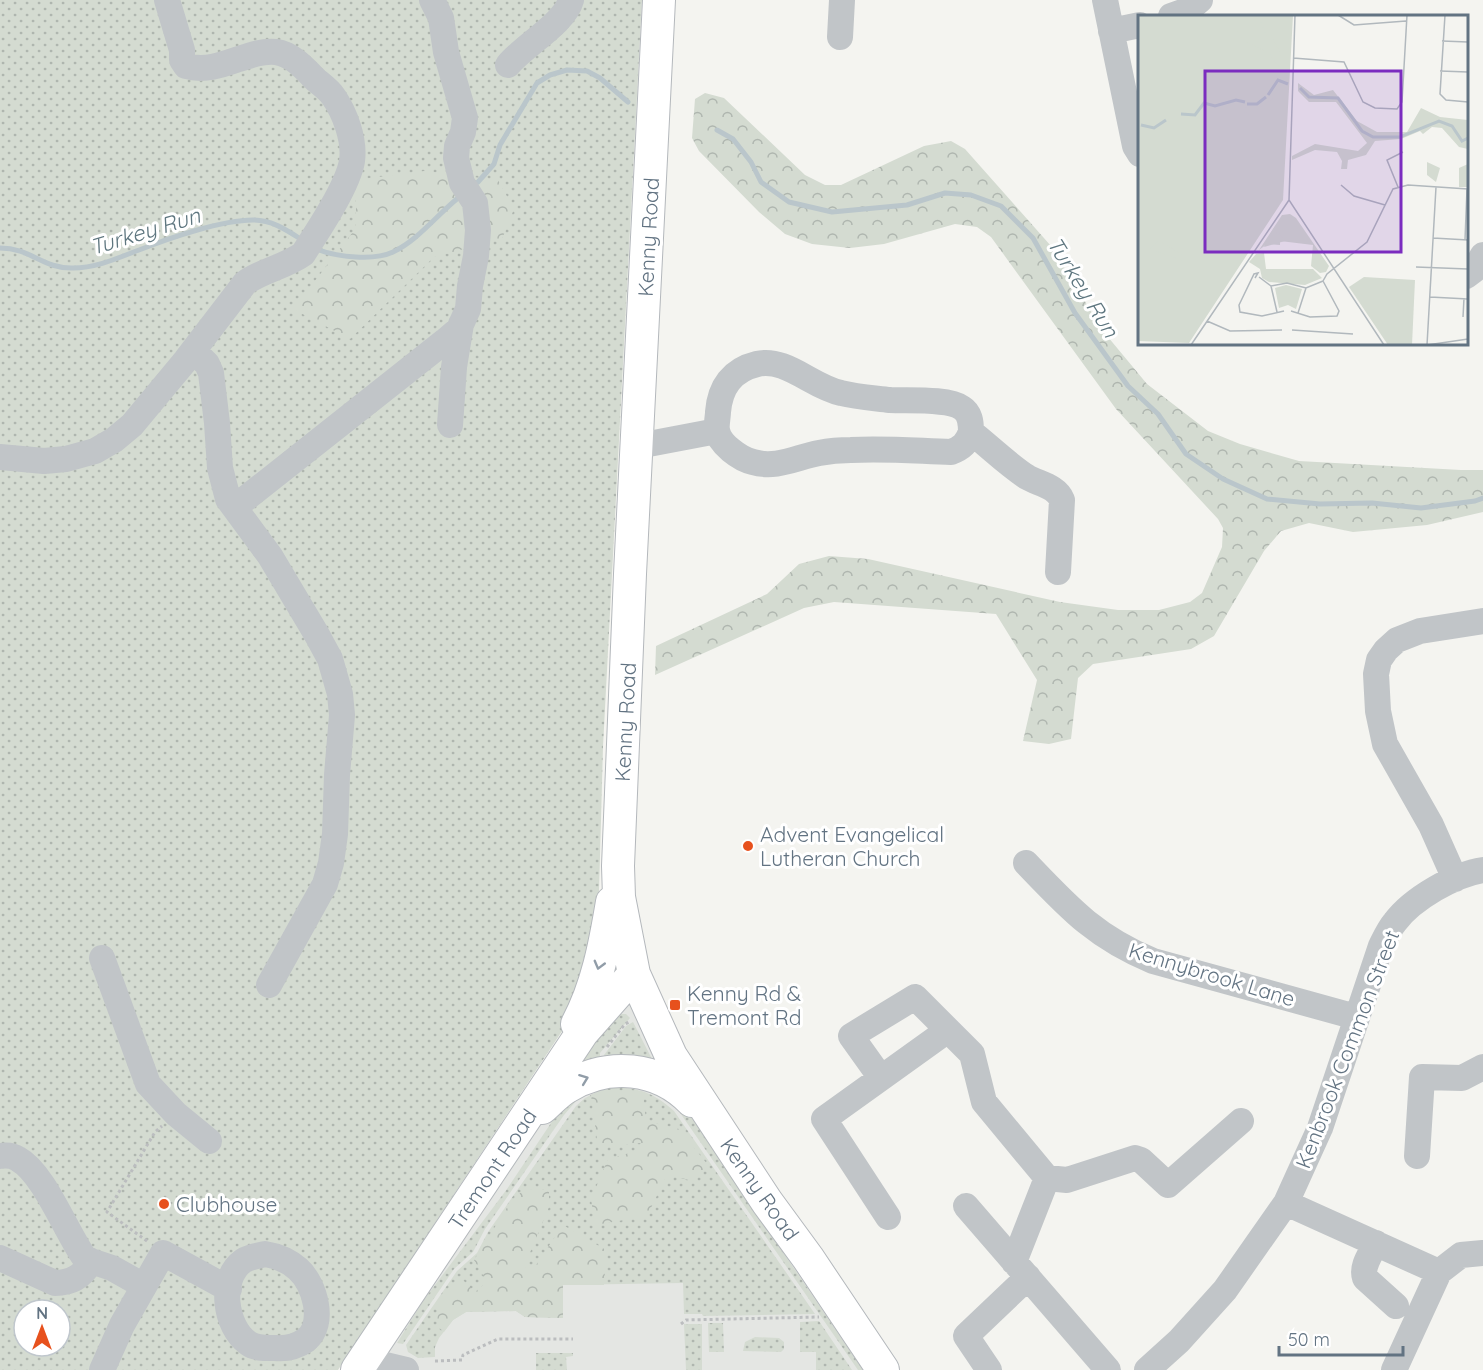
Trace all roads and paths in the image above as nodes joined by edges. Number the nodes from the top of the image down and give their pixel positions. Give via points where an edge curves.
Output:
1 (168, 0) edge
2 (432, 0) edge
3 (571, 0) edge
4 (659, 0) edge
5 (842, 0) edge
6 (1105, 0) edge
7 (1200, 0) edge
8 (1174, 15) edge
9 (1138, 25) edge
10 (1111, 31) junction
11 (840, 37) dead end
12 (508, 65) dead end
13 (1138, 151) edge
14 (461, 324) junction
15 (194, 351) junction
16 (450, 425) dead end
17 (717, 431) junction
18 (971, 432) junction
19 (638, 446) junction
20 (0, 457) edge
21 (235, 507) junction
22 (1058, 572) dead end
23 (1483, 621) edge
24 (1026, 863) dead end
25 (618, 866) junction
26 (1483, 870) edge
27 (1455, 879) junction
28 (102, 958) dead end
29 (634, 974) junction
30 (269, 985) dead end
31 (1356, 1017) junction
32 (634, 1020) dead end
33 (948, 1030) junction
34 (602, 1054) dead end
35 (1483, 1067) edge
36 (881, 1078) junction
37 (1241, 1121) dead end
38 (717, 1126) junction
39 (201, 1135) joint
40 (504, 1150) junction
41 (0, 1156) edge
42 (1417, 1156) dead end
43 (1047, 1179) junction
44 (1286, 1203) junction
45 (966, 1206) dead end
46 (888, 1217) dead end
47 (1376, 1243) junction
48 (163, 1253) junction
49 (1483, 1253) edge
50 (0, 1258) edge
51 (91, 1261) junction
52 (1021, 1270) junction
53 (1439, 1272) junction
54 (144, 1286) junction
55 (229, 1289) dead end
56 (1396, 1306) dead end
57 (819, 1317) dead end
58 (681, 1324) dead end
59 (573, 1339) dead end
60 (435, 1361) dead end
61 (361, 1365) edge
62 (102, 1370) edge
63 (406, 1370) edge
64 (884, 1370) edge
65 (988, 1370) edge
66 (1108, 1370) edge
67 (1147, 1370) edge
68 (1394, 1370) edge

1 - 15 street via 186,66 215,67 267,52 288,56 332,96 346,123 353,149 346,180 303,254 245,283
2 - 14 street via 441,18 446,52 465,118 457,146 458,170 477,215 476,256 468,309
3 - 12 street via 557,20
4 - 19 main road, Kenny Road
5 - 11 street
6 - 10 street
7 - 8 street
9 - 10 street
10 - 13 street
14 - 16 street
14 - 21 street
15 - 20 street via 132,425 95,451 44,461
15 - 21 street via 211,373 220,468 228,500
17 - 18 street via 740,456 768,464 851,450 951,452 968,441
17 - 18 street via 719,400 725,384 747,367 772,363 841,393 956,404 967,412
17 - 19 street
18 - 22 street via 1027,477 1059,494 1062,500
19 - 25 main road, Kenny Road
21 - 30 street via 270,556 330,659 342,715 335,834 325,884
23 - 27 street via 1420,631 1397,640 1379,660 1376,674 1385,744 1431,825
24 - 31 street, Kennybrook Lane via 1075,914 1125,950
25 - 29 main road, Kenny Road via 619,897
25 -> 40 main road via 591,995 561,1052 508,1136
26 - 27 street, Kenbrook Common Street
27 - 31 street, Kenbrook Common Street via 1422,897 1395,921 1381,946
28 - 39 street via 148,1084
29 - 38 main road, Kenny Road via 671,1056
29 - 40 main road, Tremont Road via 582,1033
31 - 44 street, Kenbrook Common Street via 1320,1128
32 - 34 path via 625,1024
33 - 36 street
33 - 36 street via 915,997 851,1036
33 - 43 street via 972,1054 984,1102
35 - 42 street via 1462,1078 1422,1077
36 - 46 street via 824,1119
37 - 43 street via 1168,1185 1135,1158 1067,1180
40 -> 38 main road via 540,1109 565,1088 604,1073 638,1071 658,1076 680,1088
38 - 64 main road, Kenny Road
39 - 48 path via 167,1123 155,1132 107,1212
40 - 61 main road, Tremont Road
41 - 51 street via 9,1155 24,1163 44,1189 77,1247
43 - 52 street
44 - 47 street
44 - 67 street, Kenbrook Common Street via 1225,1290
45 - 52 street
47 - 53 street
47 - 56 street via 1363,1274
48 - 54 street
48 - 55 street
49 - 53 street via 1461,1254
50 - 51 street via 55,1283 65,1283 85,1272
51 - 54 street
52 - 65 street via 966,1336
52 - 66 street
53 - 68 street
54 - 62 street
57 - 58 path via 686,1320
59 - 60 path via 498,1339 463,1355 462,1360
61 - 63 street

